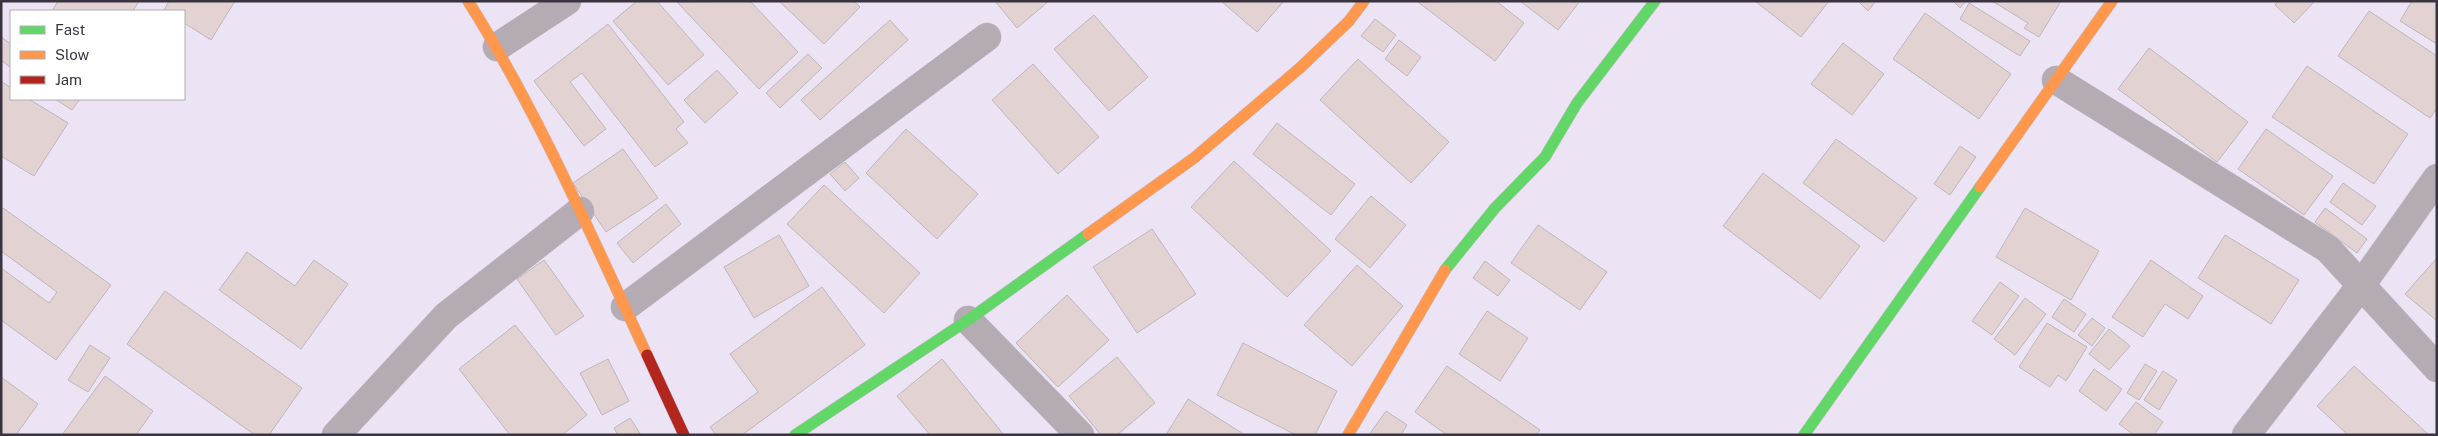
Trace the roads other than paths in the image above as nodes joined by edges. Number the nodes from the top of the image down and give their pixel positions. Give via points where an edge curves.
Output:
1 (468, 1) edge
2 (567, 1) edge
3 (1364, 1) edge
4 (1655, 1) edge
5 (2112, 1) edge
6 (987, 37) dead end
7 (497, 46) junction
8 (2056, 80) junction
9 (2437, 178) edge
10 (580, 211) junction
11 (2362, 284) junction
12 (625, 307) junction
13 (968, 320) junction
14 (2437, 368) edge
15 (336, 435) edge
16 (684, 435) edge
17 (795, 435) edge
18 (1080, 435) edge
19 (1348, 435) edge
20 (1804, 435) edge
21 (2246, 435) edge

1 - 7 street
2 - 7 street
3 - 13 street via 1349,22 1301,67 1194,158
4 - 19 street via 1577,103 1545,157 1495,208 1440,277
5 - 8 street
6 - 12 street
7 - 10 street
8 - 11 street via 2328,249
8 - 20 street
9 - 11 street
10 - 12 street
10 - 15 street via 446,316
11 - 14 street
11 - 21 street
12 - 16 street
13 - 17 street
13 - 18 street

